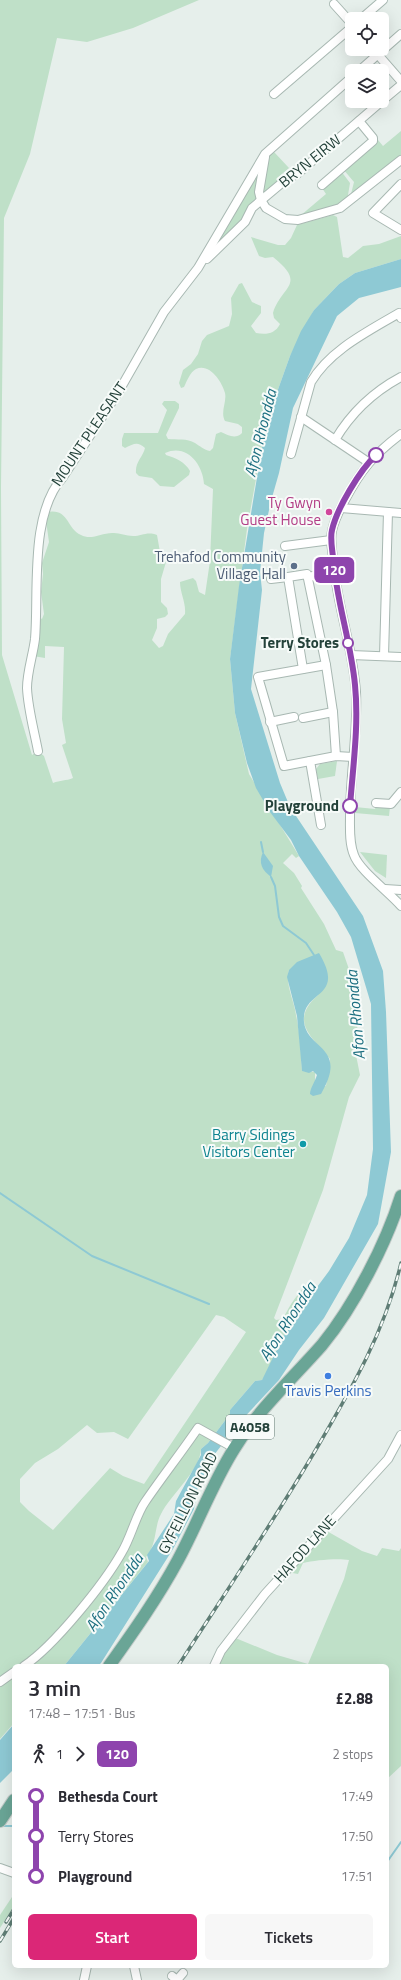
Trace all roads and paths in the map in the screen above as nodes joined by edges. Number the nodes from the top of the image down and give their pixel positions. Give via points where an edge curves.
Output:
1 (383, 0) edge
2 (334, 4) dead end
3 (369, 12) edge
4 (345, 16) edge
5 (345, 33) edge
6 (401, 34) edge
7 (389, 43) edge
8 (372, 56) edge
9 (379, 56) edge
10 (365, 64) edge
11 (401, 81) edge
12 (345, 83) edge
13 (401, 85) edge
14 (274, 94) dead end
15 (389, 95) edge
16 (374, 108) edge
17 (359, 121) junction
18 (265, 154) junction
19 (401, 160) edge
20 (322, 184) dead end
21 (401, 184) edge
22 (261, 200) junction
23 (401, 230) edge
24 (198, 268) junction
25 (401, 318) edge
26 (401, 377) edge
27 (301, 417) junction
28 (401, 434) edge
29 (335, 440) junction
30 (291, 454) dead end
31 (368, 462) junction
32 (341, 508) junction
33 (388, 512) junction
34 (401, 513) edge
35 (332, 540) junction
36 (285, 546) dead end
37 (334, 572) junction
38 (307, 575) junction
39 (288, 577) junction
40 (271, 579) dead end
41 (351, 655) junction
42 (384, 656) junction
43 (401, 657) edge
44 (326, 665) junction
45 (303, 669) junction
46 (333, 712) junction
47 (294, 717) dead end
48 (303, 718) dead end
49 (270, 722) junction
50 (38, 751) dead end
51 (336, 756) junction
52 (353, 757) junction
53 (310, 761) junction
54 (401, 792) edge
55 (376, 803) dead end
56 (321, 825) dead end
57 (385, 889) junction
58 (401, 890) edge
59 (401, 906) edge
60 (401, 1196) edge
61 (401, 1436) edge
62 (230, 1446) junction
63 (27, 1664) edge
64 (110, 1664) edge
65 (215, 1664) edge
66 (12, 1673) edge
67 (0, 1682) edge
68 (12, 1803) edge
69 (0, 1821) edge
70 (0, 1868) edge
71 (12, 1872) edge
72 (85, 1968) edge
73 (134, 1968) edge
74 (183, 1974) dead end
75 (172, 1976) dead end
76 (84, 1980) edge
77 (137, 1980) edge

1 - 3 street
2 - 4 street
5 - 14 street
6 - 7 street
8 - 10 street
9 - 11 street
12 - 18 street, MOUNT PLEASANT
13 - 15 street, BRYN EIRW
16 - 17 street, BRYN EIRW
17 - 20 street via 373,141
17 - 22 street, BRYN EIRW via 296,175 289,177
18 - 22 street via 258,192
18 - 24 street, MOUNT PLEASANT
19 - 22 street via 353,200 334,210 298,220 285,219 266,208
21 - 23 street via 373,212
22 - 24 street, BRYN EIRW via 252,208 245,222
24 - 50 street, MOUNT PLEASANT via 164,312 119,391 52,489 47,504 39,545 35,638 27,686
25 - 27 street via 399,313 367,332 324,364 310,382
26 - 29 street via 364,403 345,423
27 - 29 street
27 - 30 street
28 - 31 street
29 - 31 street
31 - 32 street
32 - 33 street
32 - 35 street via 332,530
33 - 34 street
33 - 42 street
35 - 36 street
35 - 37 street
37 - 38 street
37 - 41 street
38 - 39 street
38 - 44 street
39 - 40 street
39 - 45 street
41 - 42 street
41 - 52 street via 356,693
42 - 43 street
44 - 45 street
44 - 46 street
45 - 49 street via 258,677
46 - 48 street
46 - 51 street
47 - 49 street
49 - 53 street via 284,766
51 - 52 street
51 - 53 street
52 - 57 street via 350,833 354,856
53 - 56 street
54 - 55 street via 391,804
57 - 58 street
57 - 59 street
60 - 62 main road, GYFEILLON ROAD / A4058 via 374,1261 341,1319 323,1343
61 - 65 street, HAFOD LANE via 388,1459 265,1594 221,1651
62 - 63 street via 198,1428 144,1503 122,1552 103,1581 67,1625
62 - 64 main road, GYFEILLON ROAD / A4058 via 178,1560 158,1595
66 - 67 street
68 - 69 main road
70 - 71 street
72 - 76 street
73 - 77 street
74 - 75 street via 177,1980

